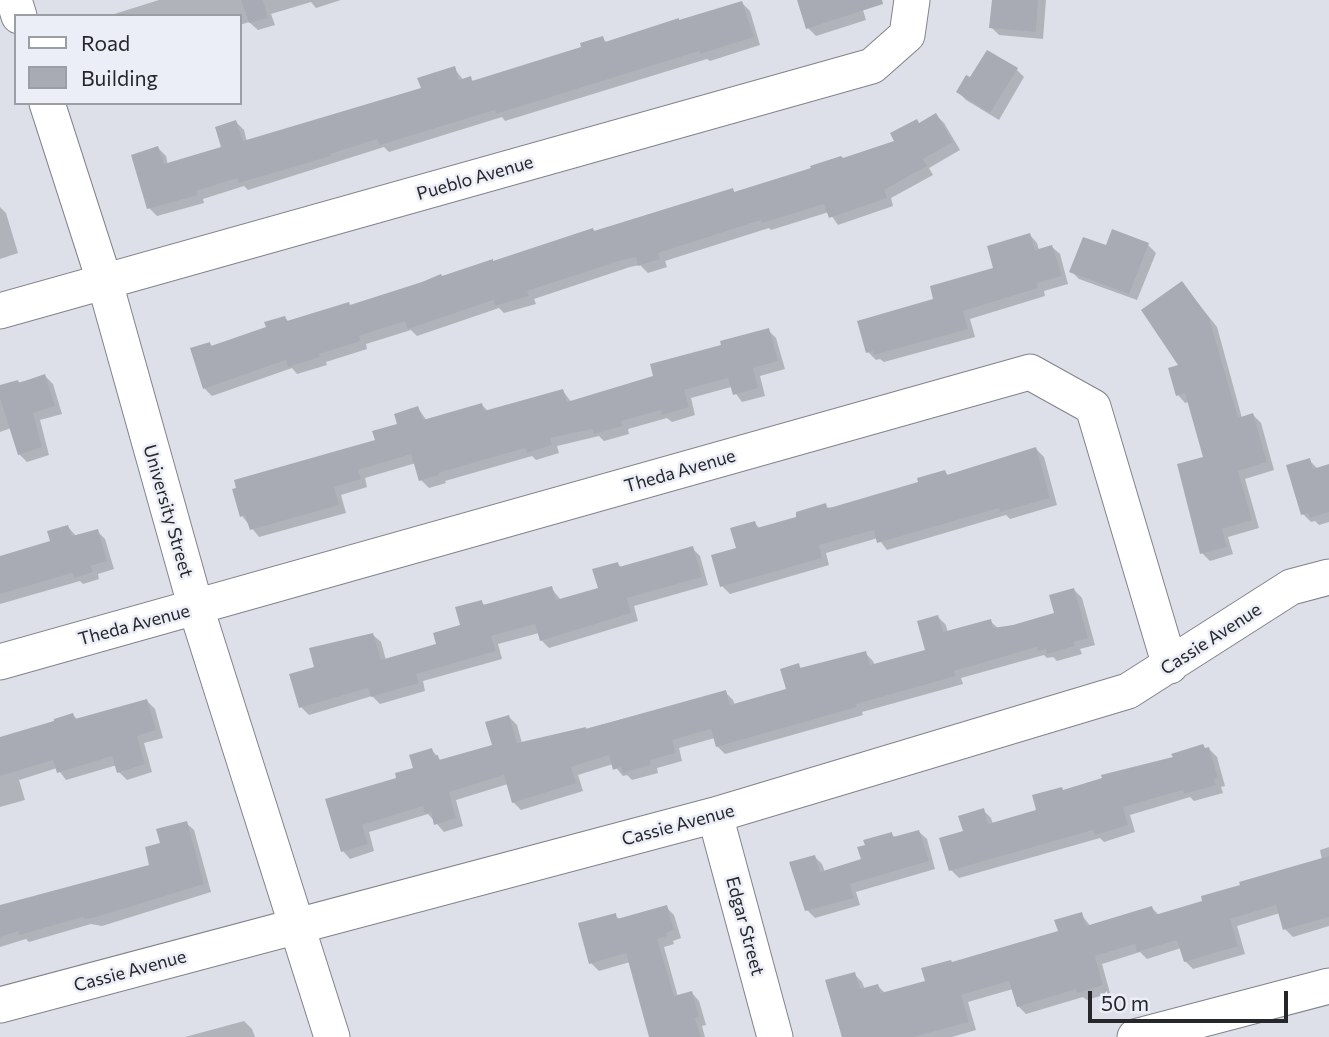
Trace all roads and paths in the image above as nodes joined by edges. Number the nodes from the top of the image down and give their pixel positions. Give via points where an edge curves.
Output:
1 (912, 0) edge
2 (48, 105) edge
3 (104, 282) junction
4 (0, 311) edge
5 (1329, 577) edge
6 (196, 608) junction
7 (0, 662) edge
8 (1170, 666) junction
9 (715, 815) junction
10 (299, 927) junction
11 (1329, 986) edge
12 (0, 1005) edge
13 (332, 1037) edge
14 (775, 1037) edge
15 (1135, 1037) edge

1 - 3 street, Pueblo Avenue via 906,34 872,66
2 - 3 street, University Street
3 - 4 street, Pueblo Avenue
3 - 6 street, University Street
5 - 8 street, Cassie Avenue via 1291,587
6 - 7 street, Theda Avenue
6 - 8 street, Theda Avenue via 1030,372 1093,407
6 - 10 street, University Street
8 - 9 street, Cassie Avenue via 1128,691
9 - 10 street, Cassie Avenue
9 - 14 street, Edgar Street
10 - 12 street, Cassie Avenue
10 - 13 street, University Street
11 - 15 street

